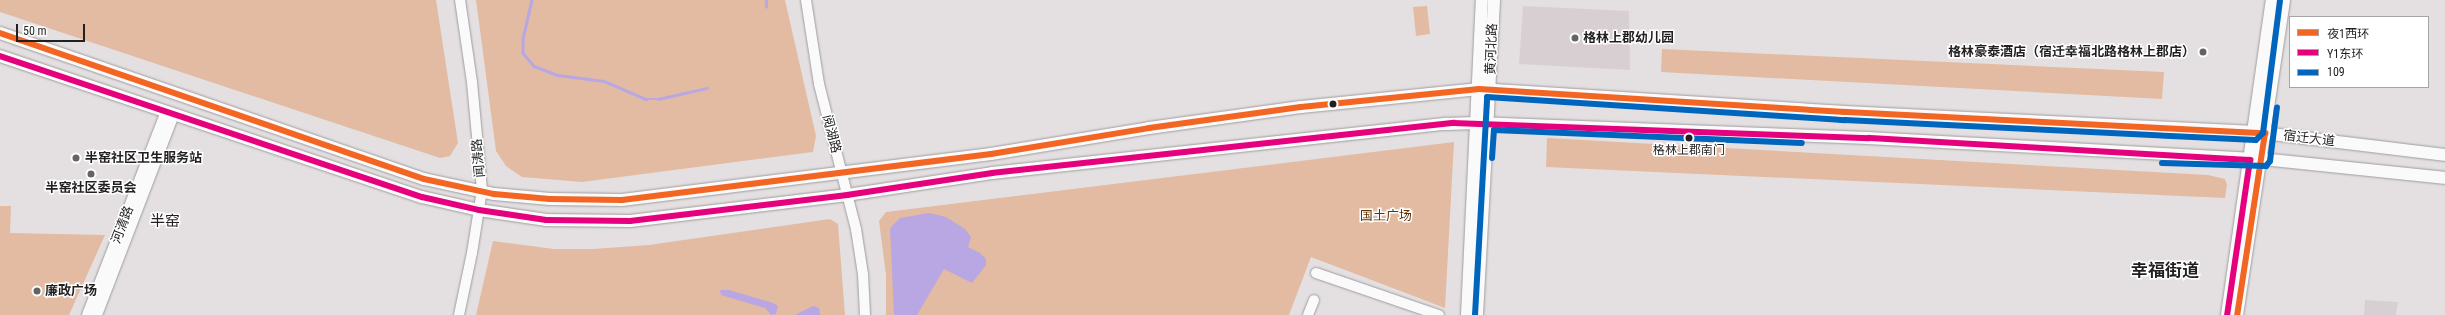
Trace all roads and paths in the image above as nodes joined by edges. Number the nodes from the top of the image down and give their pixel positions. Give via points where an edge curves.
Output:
1 (460, 0) edge
2 (806, 0) edge
3 (1482, 0) edge
4 (1494, 0) edge
5 (2272, 0) edge
6 (2284, 0) edge
7 (0, 34) edge
8 (0, 56) edge
9 (1485, 89) junction
10 (170, 113) junction
11 (1482, 123) junction
12 (2260, 133) junction
13 (2445, 155) edge
14 (2256, 160) junction
15 (841, 173) junction
16 (2445, 178) edge
17 (482, 190) junction
18 (847, 195) junction
19 (479, 210) junction
20 (1316, 273) dead end
21 (1314, 300) dead end
22 (87, 315) edge
23 (97, 315) edge
24 (459, 315) edge
25 (865, 315) edge
26 (1308, 315) edge
27 (1439, 315) edge
28 (1467, 315) edge
29 (1477, 315) edge
30 (2227, 315) edge
31 (2237, 315) edge

1 - 17 street, 闻涛路 via 472,82
2 - 15 street, 阅湖路 via 819,84
3 - 9 main road, 黄河北路
4 - 9 main road, 黄河北路
5 - 12 main road
6 - 12 main road
7 - 17 main road, 宿迁大道 via 424,179
8 - 10 main road, 宿迁大道
9 - 11 main road, 黄河北路
9 - 12 main road, 宿迁大道 via 1845,112
9 - 15 main road, 宿迁大道 via 1293,108 991,154
10 - 19 main road, 宿迁大道 via 422,197
10 - 22 street, 河清路
10 - 23 street, 河清路
11 - 14 main road, 宿迁大道 via 1869,138
11 - 18 main road, 宿迁大道 via 992,173
11 - 28 main road
11 - 29 main road
12 - 13 main road, 宿迁大道
12 - 14 main road
14 - 16 main road, 宿迁大道
14 - 30 main road
14 - 31 main road
15 - 17 main road, 宿迁大道 via 622,200 550,199
15 - 18 street, 阅湖路
17 - 19 street, 闻涛路
18 - 19 main road, 宿迁大道 via 630,221 546,220
18 - 25 street, 阅湖路 via 863,274
19 - 24 street, 闻涛路
20 - 27 street
21 - 26 street

